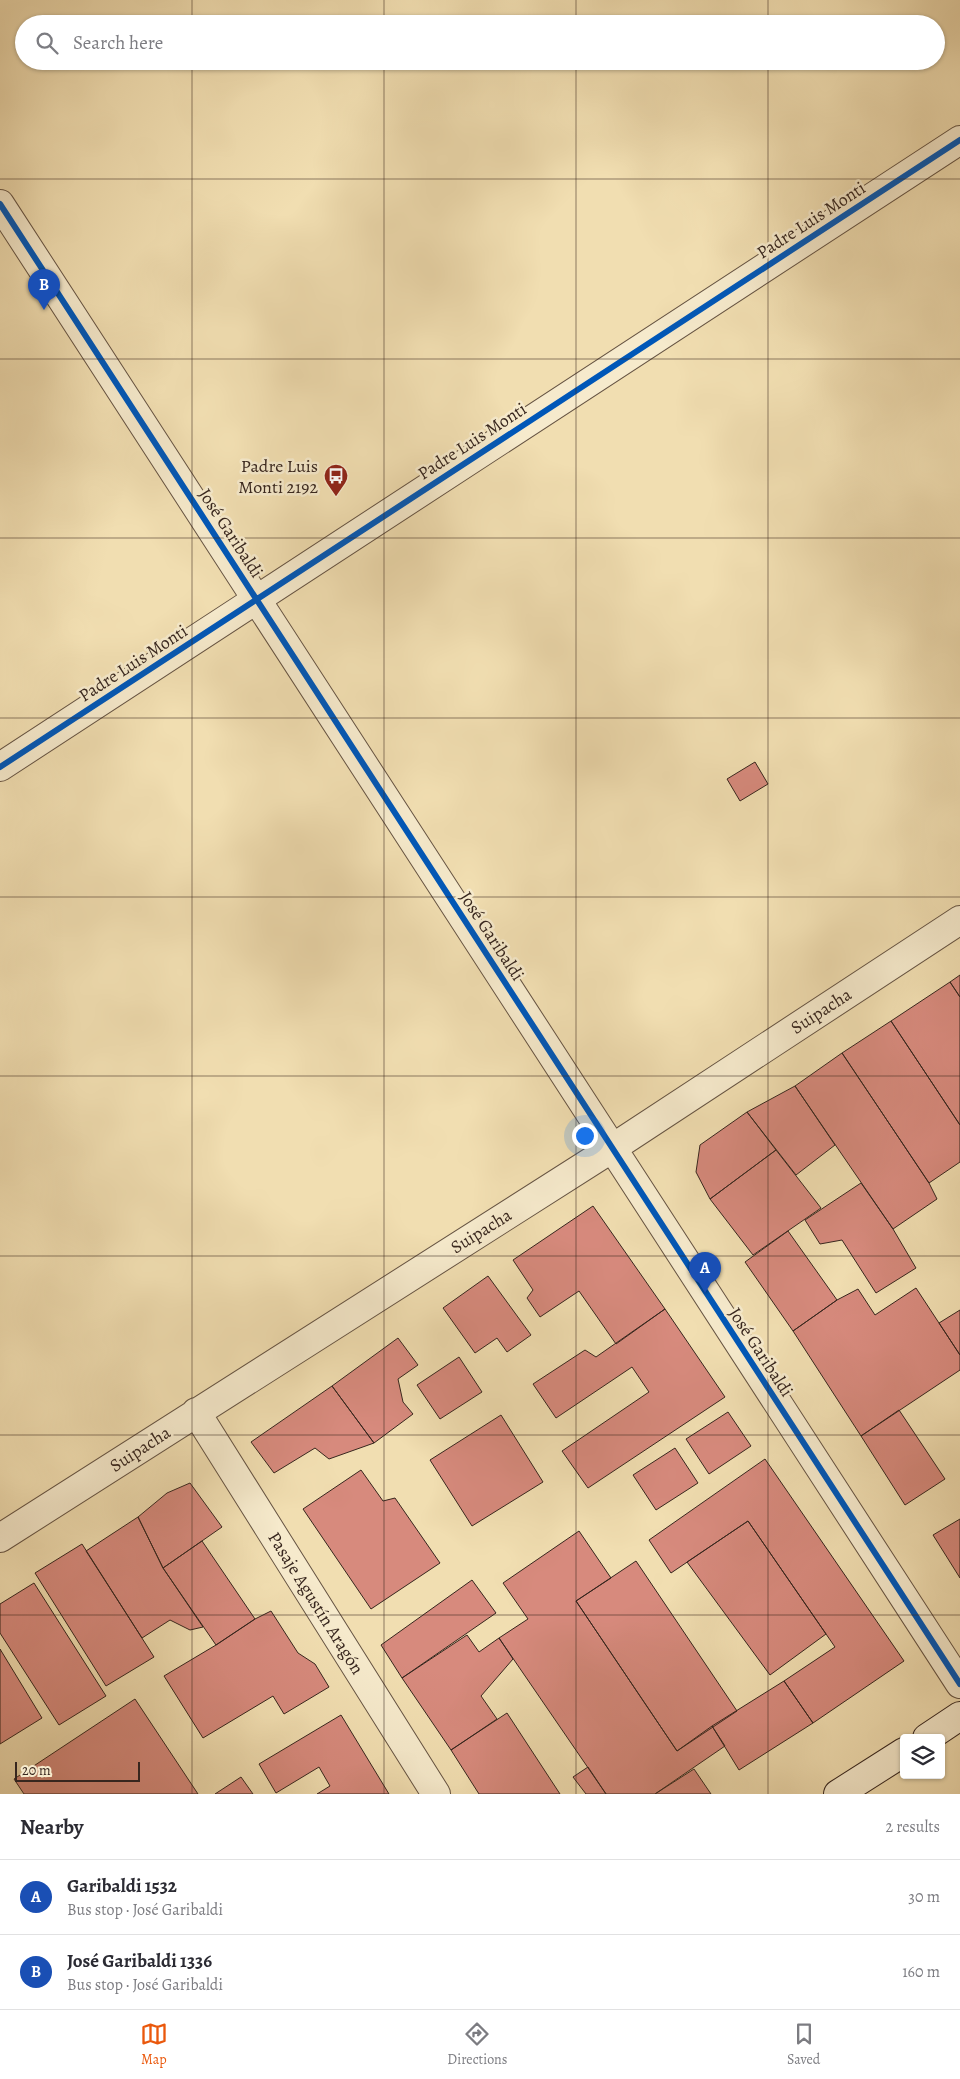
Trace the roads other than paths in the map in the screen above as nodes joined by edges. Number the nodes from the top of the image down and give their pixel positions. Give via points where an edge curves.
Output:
1 (960, 140) edge
2 (0, 204) edge
3 (257, 600) junction
4 (0, 767) edge
5 (960, 920) edge
6 (611, 1149) junction
7 (196, 1412) junction
8 (0, 1538) edge
9 (960, 1684) edge
10 (960, 1716) edge
11 (932, 1734) edge
12 (900, 1755) edge
13 (436, 1794) edge
14 (838, 1794) edge

1 - 3 street, Padre Luis Monti
2 - 3 street, José Garibaldi
3 - 4 street, Padre Luis Monti
3 - 6 street, José Garibaldi
5 - 6 street, Suipacha
6 - 7 street, Suipacha
6 - 9 street, José Garibaldi
7 - 8 street, Suipacha
7 - 13 street, Pasaje Agustín Aragón
10 - 11 street
12 - 14 street

